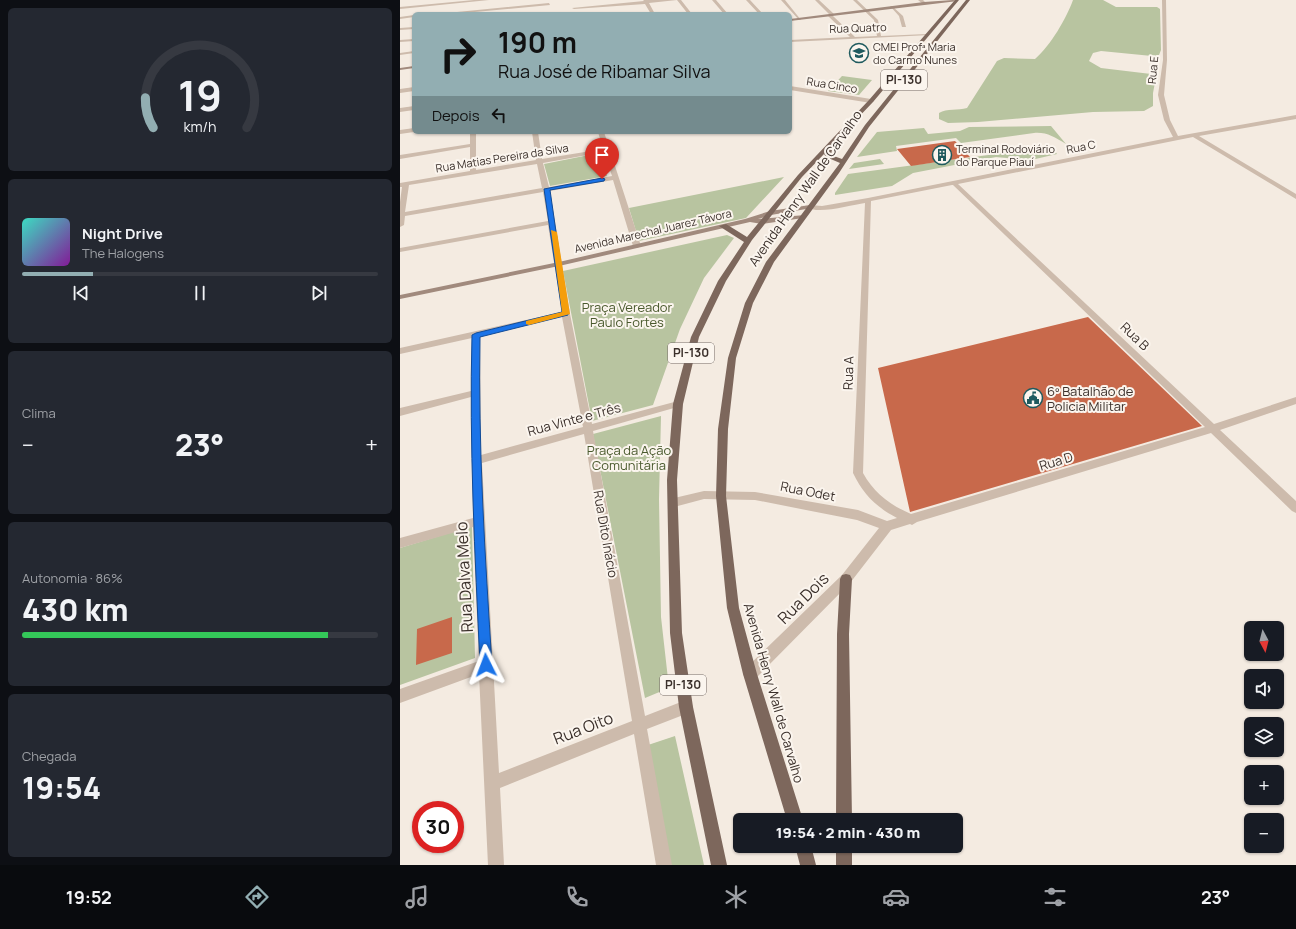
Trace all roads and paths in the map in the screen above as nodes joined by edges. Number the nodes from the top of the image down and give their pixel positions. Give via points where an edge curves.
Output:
1 (422, 0) edge
2 (487, 0) edge
3 (675, 0) edge
4 (679, 0) edge
5 (714, 0) edge
6 (748, 0) edge
7 (783, 0) edge
8 (817, 0) edge
9 (855, 0) edge
10 (920, 0) edge
11 (957, 0) edge
12 (1164, 0) edge
13 (646, 1) edge
14 (940, 1) edge
15 (967, 1) edge
16 (548, 2) edge
17 (614, 2) edge
18 (924, 3) junction
19 (892, 6) junction
20 (400, 8) edge
21 (420, 8) junction
22 (617, 9) dead end
23 (867, 10) junction
24 (457, 12) edge
25 (551, 12) edge
26 (575, 12) edge
27 (652, 12) edge
28 (688, 12) edge
29 (724, 12) edge
30 (759, 12) edge
31 (831, 15) junction
32 (412, 16) edge
33 (400, 18) edge
34 (800, 19) junction
35 (792, 20) edge
36 (904, 26) dead end
37 (412, 28) edge
38 (400, 29) edge
39 (927, 35) junction
40 (879, 36) junction
41 (853, 37) junction
42 (412, 40) edge
43 (400, 41) edge
44 (792, 41) edge
45 (920, 44) junction
46 (931, 46) junction
47 (412, 52) edge
48 (400, 54) edge
49 (412, 67) edge
50 (400, 69) edge
51 (792, 88) edge
52 (412, 89) edge
53 (400, 91) edge
54 (871, 101) junction
55 (412, 108) edge
56 (400, 110) edge
57 (1296, 117) edge
58 (412, 130) edge
59 (400, 132) edge
60 (474, 134) edge
61 (535, 134) edge
62 (601, 134) edge
63 (1195, 136) junction
64 (1176, 138) junction
65 (834, 140) junction
66 (473, 145) junction
67 (606, 150) junction
68 (400, 157) edge
69 (539, 161) junction
70 (843, 162) junction
71 (473, 172) junction
72 (616, 177) junction
73 (403, 184) edge
74 (955, 184) junction
75 (546, 189) junction
76 (1296, 197) edge
77 (868, 200) junction
78 (810, 207) junction
79 (822, 208) junction
80 (770, 213) junction
81 (401, 215) junction
82 (804, 216) junction
83 (747, 221) junction
84 (552, 222) junction
85 (762, 222) junction
86 (400, 225) edge
87 (723, 226) junction
88 (748, 241) junction
89 (637, 246) junction
90 (400, 250) edge
91 (559, 264) junction
92 (400, 297) edge
93 (566, 314) junction
94 (476, 335) junction
95 (400, 351) edge
96 (475, 393) junction
97 (1296, 400) edge
98 (678, 404) junction
99 (400, 412) edge
100 (588, 429) junction
101 (1212, 429) junction
102 (477, 460) junction
103 (721, 496) junction
104 (674, 502) junction
105 (1296, 508) edge
106 (912, 520) junction
107 (478, 521) junction
108 (887, 526) junction
109 (400, 543) edge
110 (846, 579) junction
111 (486, 665) junction
112 (750, 674) junction
113 (400, 696) edge
114 (686, 707) junction
115 (640, 725) junction
116 (493, 783) junction
117 (792, 813) edge
118 (844, 813) edge
119 (804, 853) edge
120 (844, 853) edge
121 (496, 865) edge
122 (664, 865) edge
123 (719, 865) edge
124 (808, 865) edge
125 (844, 865) edge

1 - 21 street
2 - 21 street
3 - 13 street
4 - 28 street
5 - 29 street
6 - 30 street
7 - 34 street
8 - 31 street
9 - 23 street
10 - 18 street
11 - 14 street
11 - 15 main road
11 - 39 main road, Avenida Henry Wall de Carvalho / PI-130
12 - 64 street, Rua E via 1165,60 1161,95 1167,120
13 - 17 street
13 - 27 street
14 - 18 street
15 - 46 main road, Avenida Henry Wall de Carvalho / PI-130
16 - 24 street
16 - 25 street
17 - 22 street
17 - 26 street via 573,6
18 - 19 street
19 - 23 street
19 - 36 street via 901,16
20 - 21 street
23 - 31 street
23 - 40 street via 876,20
31 - 34 street
31 - 41 street
32 - 33 street
34 - 35 street
37 - 38 street
39 - 40 street, Rua Quatro
39 - 45 main road, Avenida Henry Wall de Carvalho / PI-130
40 - 41 street, Rua Quatro
41 - 44 street, Rua Quatro
42 - 43 street
45 - 46 main road
45 - 54 main road, Avenida Henry Wall de Carvalho / PI-130
46 - 70 main road, Avenida Henry Wall de Carvalho / PI-130 via 867,126
47 - 48 street
49 - 50 street
51 - 54 street, Rua Cinco
52 - 53 street
54 - 65 main road, Avenida Henry Wall de Carvalho / PI-130
55 - 56 street
57 - 63 street, Rua C
58 - 59 street
60 - 66 street
61 - 69 street, Rua Dito Inácio
62 - 67 street
63 - 64 street, Rua C
63 - 76 street
64 - 74 street, Rua C
65 - 70 main road via 828,150 828,156
65 - 80 main road, Avenida Henry Wall de Carvalho / PI-130
66 - 68 street
66 - 71 street
67 - 69 street, Rua Matias Pereira da Silva
67 - 72 street
69 - 71 street, Rua Matias Pereira da Silva
69 - 75 street, Rua Dito Inácio
70 - 78 main road, Avenida Henry Wall de Carvalho / PI-130
71 - 73 street, Rua Matias Pereira da Silva
72 - 75 street
72 - 89 street
73 - 81 street
74 - 77 street, Rua C
74 - 101 street, Rua B
75 - 81 street
75 - 84 street, Rua Dito Inácio
77 - 79 street, Rua C
77 - 106 street, Rua A via 858,473 865,489 896,513
78 - 79 street, Rua C
78 - 80 street
78 - 82 main road, Avenida Henry Wall de Carvalho / PI-130
79 - 82 street, Rua C
80 - 83 street
80 - 85 main road, Avenida Henry Wall de Carvalho / PI-130
81 - 86 street
82 - 85 street
82 - 103 main road, Avenida Henry Wall de Carvalho / PI-130 via 770,262 749,303 732,358 723,429
83 - 85 street
83 - 87 street, Avenida Marechal Juarez Távora
84 - 90 street
84 - 91 street, Rua Dito Inácio
85 - 88 main road, Avenida Henry Wall de Carvalho / PI-130
87 - 88 main road
87 - 89 street, Avenida Marechal Juarez Távora
88 - 98 main road, Avenida Henry Wall de Carvalho / PI-130 via 722,281 695,337
89 - 91 street, Avenida Marechal Juarez Távora
91 - 92 street, Avenida Marechal Juarez Távora
91 - 93 street, Rua Dito Inácio
93 - 94 street
93 - 100 street, Rua Dito Inácio
94 - 95 street
94 - 96 street, Rua Dalva Melo
96 - 99 street
96 - 102 street, Rua Dalva Melo
97 - 101 street, Rua D
98 - 100 street, Rua Vinte e Três
98 - 104 main road, Avenida Henry Wall de Carvalho / PI-130 via 672,480
100 - 102 street, Rua Vinte e Três
100 - 115 street, Rua Dito Inácio
101 - 105 street, Rua B
101 - 106 street, Rua D
102 - 107 street, Rua Dalva Melo
103 - 104 street, Rua Odet via 704,495
103 - 108 street, Rua Odet via 755,496 789,501 858,515
103 - 112 main road, Avenida Henry Wall de Carvalho / PI-130 via 733,608
104 - 114 main road, Avenida Henry Wall de Carvalho / PI-130 via 676,633
106 - 108 street, Rua D
107 - 109 street
107 - 111 street, Rua Dalva Melo
108 - 110 street
110 - 112 street, Rua Dois
110 - 118 main road via 843,634
111 - 113 street
111 - 116 street, Rua Dalva Melo
112 - 117 main road, Avenida Henry Wall de Carvalho / PI-130
114 - 115 street, Rua Oito
114 - 123 main road, Avenida Henry Wall de Carvalho / PI-130
115 - 116 street, Rua Oito
115 - 122 street, Rua Dito Inácio
116 - 121 street, Rua Dalva Melo
119 - 124 main road
120 - 125 main road

